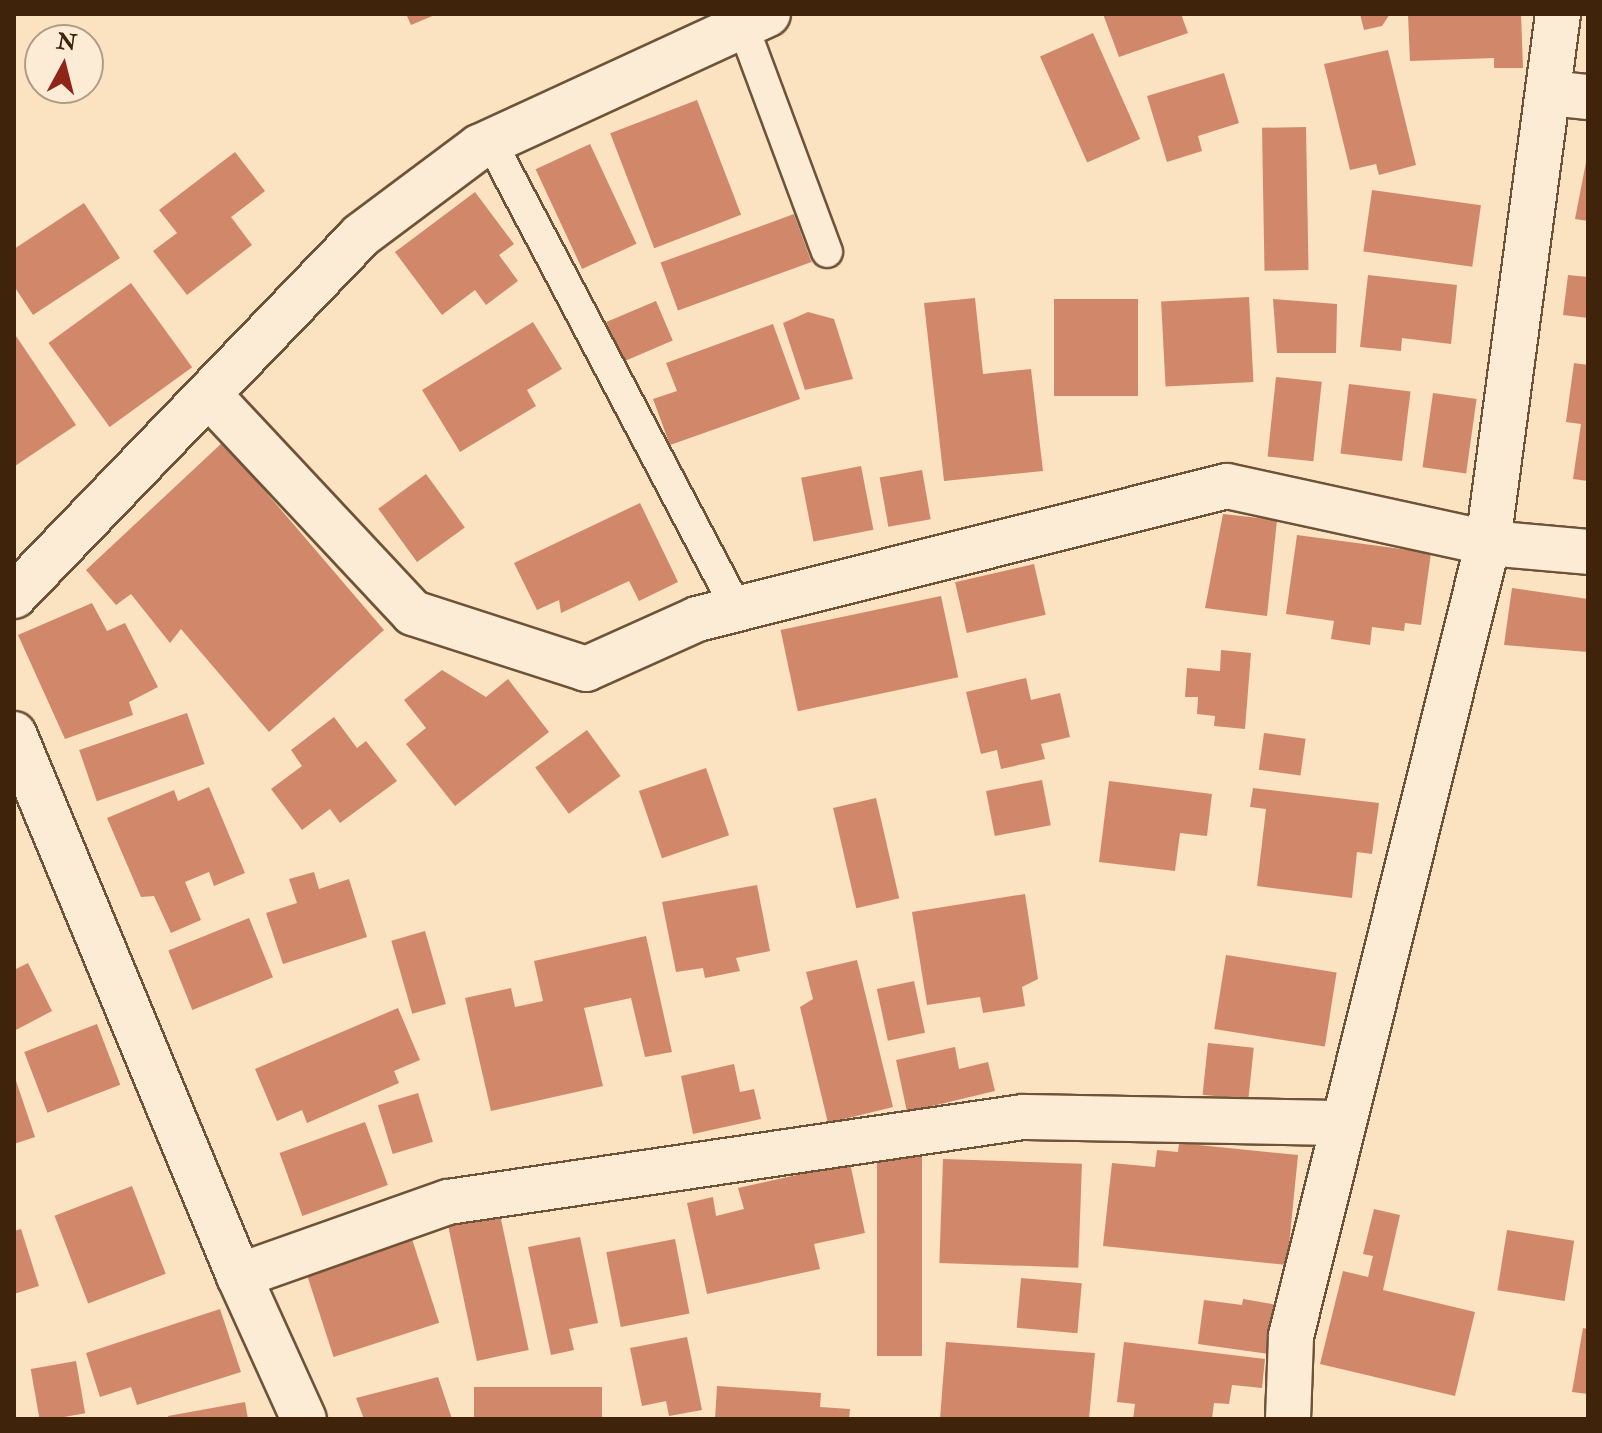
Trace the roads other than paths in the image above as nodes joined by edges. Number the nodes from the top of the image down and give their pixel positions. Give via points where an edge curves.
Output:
1 (1558, 14) edge
2 (755, 20) edge
3 (1569, 95) edge
4 (491, 142) junction
5 (827, 252) dead end
6 (210, 396) junction
7 (1488, 543) junction
8 (1588, 552) edge
9 (14, 596) edge
10 (737, 609) junction
11 (14, 734) edge
12 (1340, 1123) junction
13 (239, 1276) junction
14 (302, 1417) edge
15 (1288, 1419) edge

1 - 3 street
2 - 4 street
2 - 5 lane
3 - 7 street
4 - 6 street via 360,236
4 - 10 lane
6 - 9 street
6 - 10 street via 413,613 586,669 697,619
7 - 8 street
7 - 10 street via 1227,486
7 - 12 street
11 - 13 street
12 - 13 street via 1023,1117 448,1202
12 - 15 street via 1291,1336
13 - 14 street

